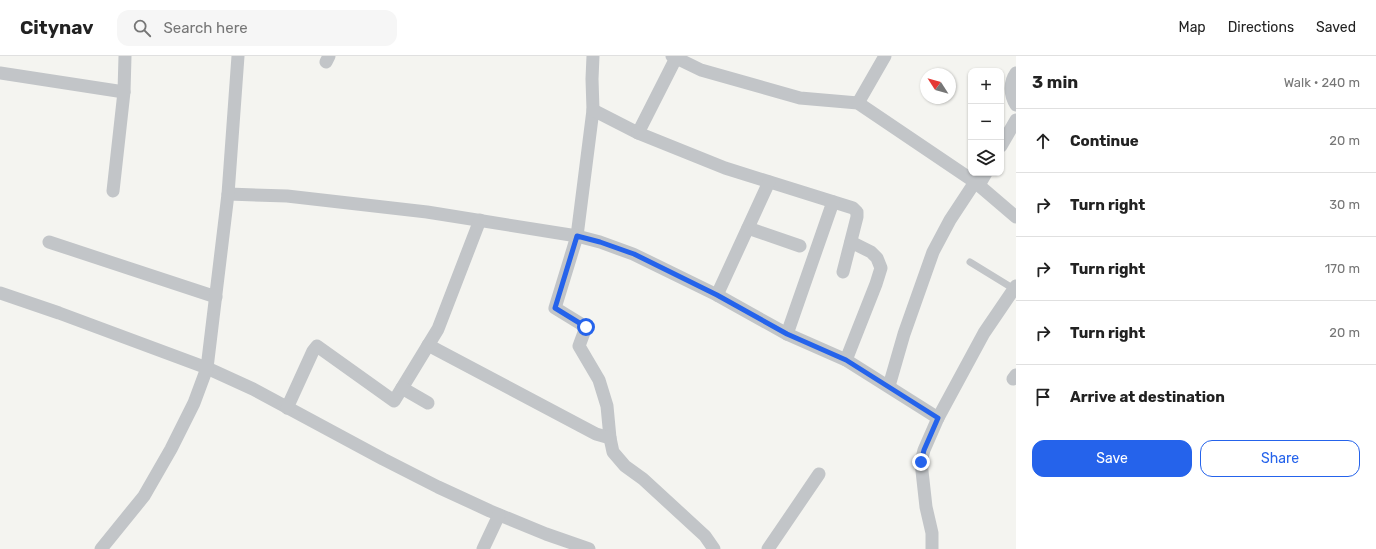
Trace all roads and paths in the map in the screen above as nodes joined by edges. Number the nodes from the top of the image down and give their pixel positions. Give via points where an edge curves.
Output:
1 (125, 56) edge
2 (238, 56) edge
3 (594, 56) edge
4 (885, 56) edge
5 (675, 57) edge
6 (0, 73) edge
7 (1016, 74) edge
8 (124, 92) junction
9 (858, 103) junction
10 (1016, 104) edge
11 (593, 110) junction
12 (1016, 120) edge
13 (638, 133) junction
14 (1004, 141) edge
15 (984, 176) edge
16 (769, 182) junction
17 (977, 184) junction
18 (113, 191) dead end
19 (228, 194) junction
20 (833, 202) junction
21 (1016, 217) edge
22 (480, 220) junction
23 (748, 228) junction
24 (577, 236) junction
25 (48, 242) dead end
26 (851, 242) junction
27 (800, 246) dead end
28 (970, 262) dead end
29 (843, 272) dead end
30 (1015, 288) edge
31 (0, 293) edge
32 (717, 295) junction
33 (216, 297) junction
34 (787, 334) junction
35 (428, 345) junction
36 (846, 360) junction
37 (207, 368) junction
38 (890, 386) junction
39 (402, 388) junction
40 (428, 403) dead end
41 (287, 408) junction
42 (938, 418) junction
43 (610, 438) junction
44 (819, 474) dead end
45 (499, 515) junction
46 (101, 549) edge
47 (483, 549) edge
48 (589, 549) edge
49 (714, 549) edge
50 (768, 549) edge
51 (932, 549) edge

1 - 8 street
2 - 19 street
3 - 11 street
4 - 9 street
5 - 9 street via 701,70 800,98
5 - 13 street
6 - 8 street
7 - 10 street via 1010,90
8 - 18 street
9 - 17 street
11 - 13 street
11 - 24 street
12 - 14 street
13 - 16 street via 725,168
15 - 17 street
16 - 20 street
16 - 23 street
17 - 21 street
17 - 38 street via 950,220 933,252 904,334
19 - 22 street via 287,196
19 - 33 street
20 - 26 street via 853,208 857,212
20 - 34 street
22 - 24 street
22 - 35 street via 438,329
23 - 27 street
23 - 32 street
24 - 32 street via 634,254
24 - 43 street via 555,308 586,327 579,346 599,380 607,406
25 - 33 street
26 - 29 street
26 - 36 street via 872,252 878,258 881,268
28 - 30 lane
30 - 42 street via 984,333
31 - 37 street
32 - 34 street
33 - 37 street
34 - 36 street
35 - 39 street
35 - 43 street via 596,434
36 - 38 street
37 - 41 street
37 - 46 street via 194,403 144,496
38 - 42 street
39 - 40 street
39 - 41 street via 394,401 316,346
41 - 45 street via 438,487
42 - 51 street via 921,462 932,533
43 - 49 street via 613,452 625,466 706,536
44 - 50 street
45 - 47 street
45 - 48 street

